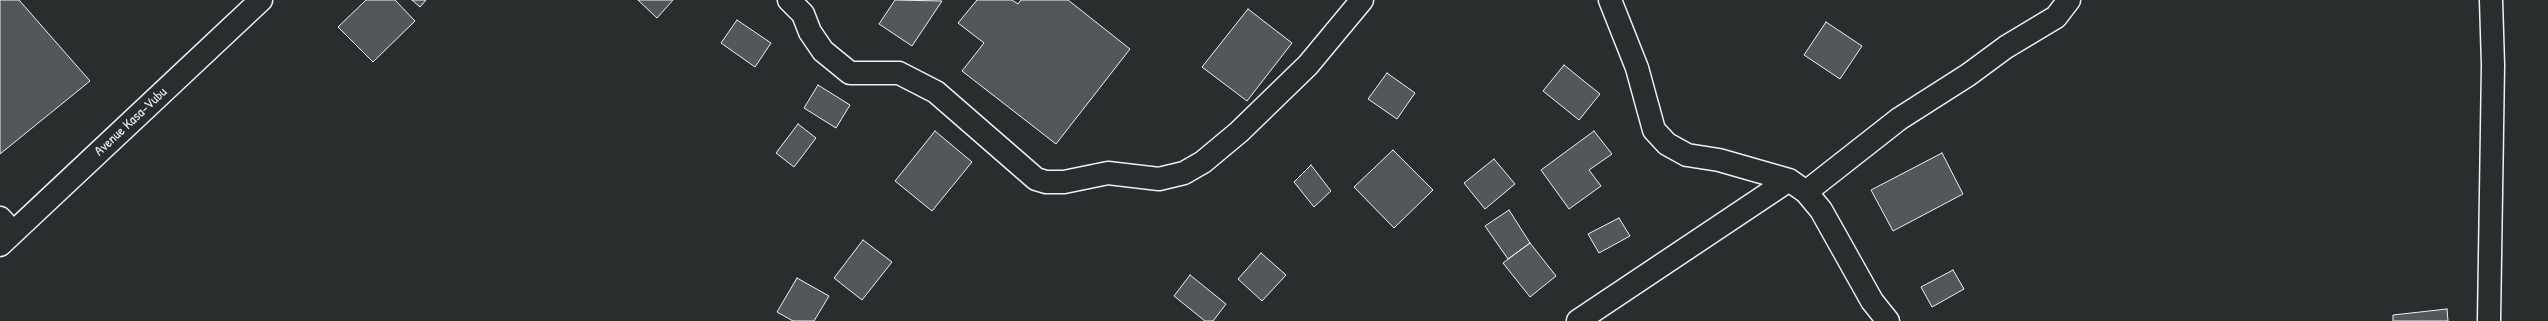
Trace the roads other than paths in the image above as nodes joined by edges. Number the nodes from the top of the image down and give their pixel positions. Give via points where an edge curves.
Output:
1 (261, 0) edge
2 (789, 0) edge
3 (1362, 0) edge
4 (1610, 0) edge
5 (2069, 0) edge
6 (2491, 0) edge
7 (1797, 186) junction
8 (4, 232) edge
9 (1578, 321) edge
10 (1888, 321) edge
11 (2489, 321) edge

1 - 8 main road, Avenue Kasa-Vubu
2 - 3 main road via 803,14 810,32 823,51 850,72 899,73 936,92 1036,179 1064,182 1108,173 1159,179 1184,174 1239,132 1308,65
4 - 7 main road via 1637,68 1654,130 1666,144 1687,155 1719,160
5 - 7 main road via 2056,17 2006,47 1968,75
6 - 11 main road
7 - 9 main road
7 - 10 main road via 1821,210 1872,301

